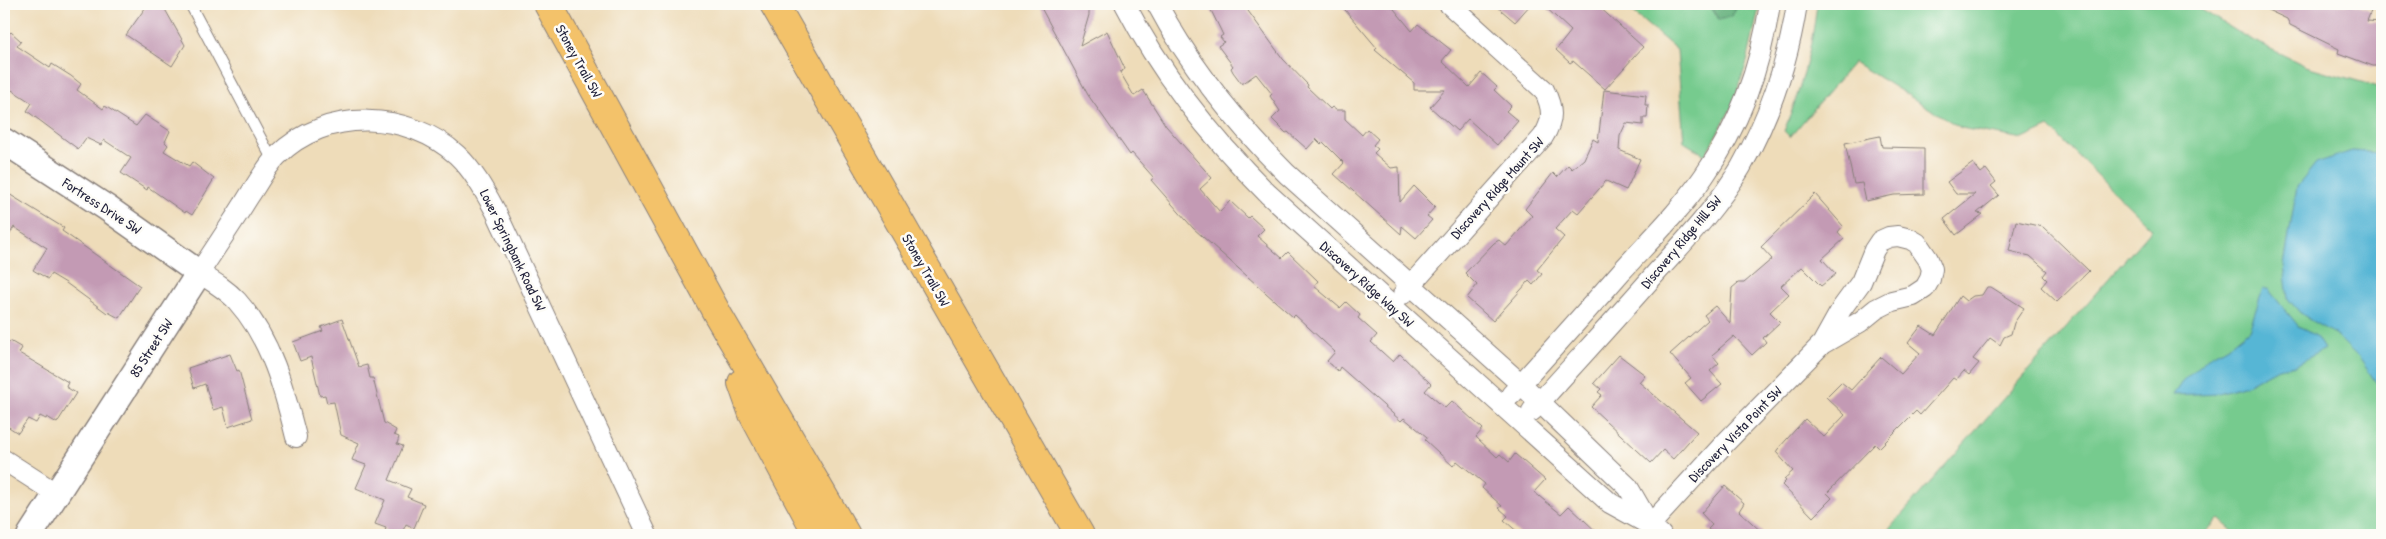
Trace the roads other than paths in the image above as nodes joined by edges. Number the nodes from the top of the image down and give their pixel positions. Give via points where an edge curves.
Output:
1 (190, 4) edge
2 (548, 4) edge
3 (774, 4) edge
4 (1125, 4) edge
5 (1157, 4) edge
6 (1449, 4) edge
7 (1770, 4) edge
8 (1797, 4) edge
9 (1217, 97) junction
10 (1195, 114) junction
11 (4, 141) edge
12 (272, 161) junction
13 (200, 273) junction
14 (1411, 285) junction
15 (1392, 306) junction
16 (718, 315) junction
17 (1822, 344) junction
18 (1520, 384) junction
19 (1540, 402) junction
20 (1502, 405) junction
21 (1522, 422) junction
22 (296, 437) dead end
23 (4, 460) edge
24 (57, 494) junction
25 (1656, 530) edge
26 (30, 535) edge
27 (647, 535) edge
28 (818, 535) edge
29 (846, 535) edge
30 (1080, 535) edge

1 - 12 lane
2 - 16 highway, Stoney Trail SW
3 - 30 highway, Stoney Trail SW
4 - 10 street, Discovery Ridge Way SW via 1166,74
5 - 9 street, Discovery Ridge Way SW via 1193,66
6 - 14 street, Discovery Ridge Mount SW via 1544,90 1552,113 1550,127 1543,137
7 - 18 street, Discovery Ridge Hill SW via 1765,40 1753,79 1737,117 1704,176
8 - 19 street, Discovery Ridge Hill SW via 1783,72 1764,121 1740,168 1706,217
9 - 10 street
9 - 14 street, Discovery Ridge Way SW via 1255,143
10 - 15 street, Discovery Ridge Way SW via 1268,194
11 - 13 street, Fortress Drive SW
12 - 13 street, 85 Street SW
12 - 27 street, Lower Springbank Road SW via 291,144 320,129 364,120 414,128 458,156 480,183 496,212
13 - 22 street via 236,300 254,324 283,385
13 - 24 street, 85 Street SW
14 - 15 street, Discovery Ridge Mount SW
14 - 18 street, Discovery Ridge Way SW
15 - 20 street, Discovery Ridge Way SW
16 - 28 highway via 753,414
16 - 29 highway, Stoney Trail SW
17 - 17 street, Discovery Vista Point SW via 1876,309 1913,296 1925,288 1932,269 1917,243 1898,236 1880,241 1862,282 1842,308
17 - 25 street, Discovery Vista Point SW via 1719,450
18 - 19 street, Discovery Ridge Way SW
18 - 20 street, Discovery Ridge Hill SW
19 - 21 street, Discovery Ridge Hill SW
19 - 25 street, Discovery Ridge Way SW via 1628,488
20 - 21 street, Discovery Ridge Way SW
21 - 25 street, Discovery Ridge Way SW via 1610,503
23 - 24 street
24 - 26 street, 85 Street SW

